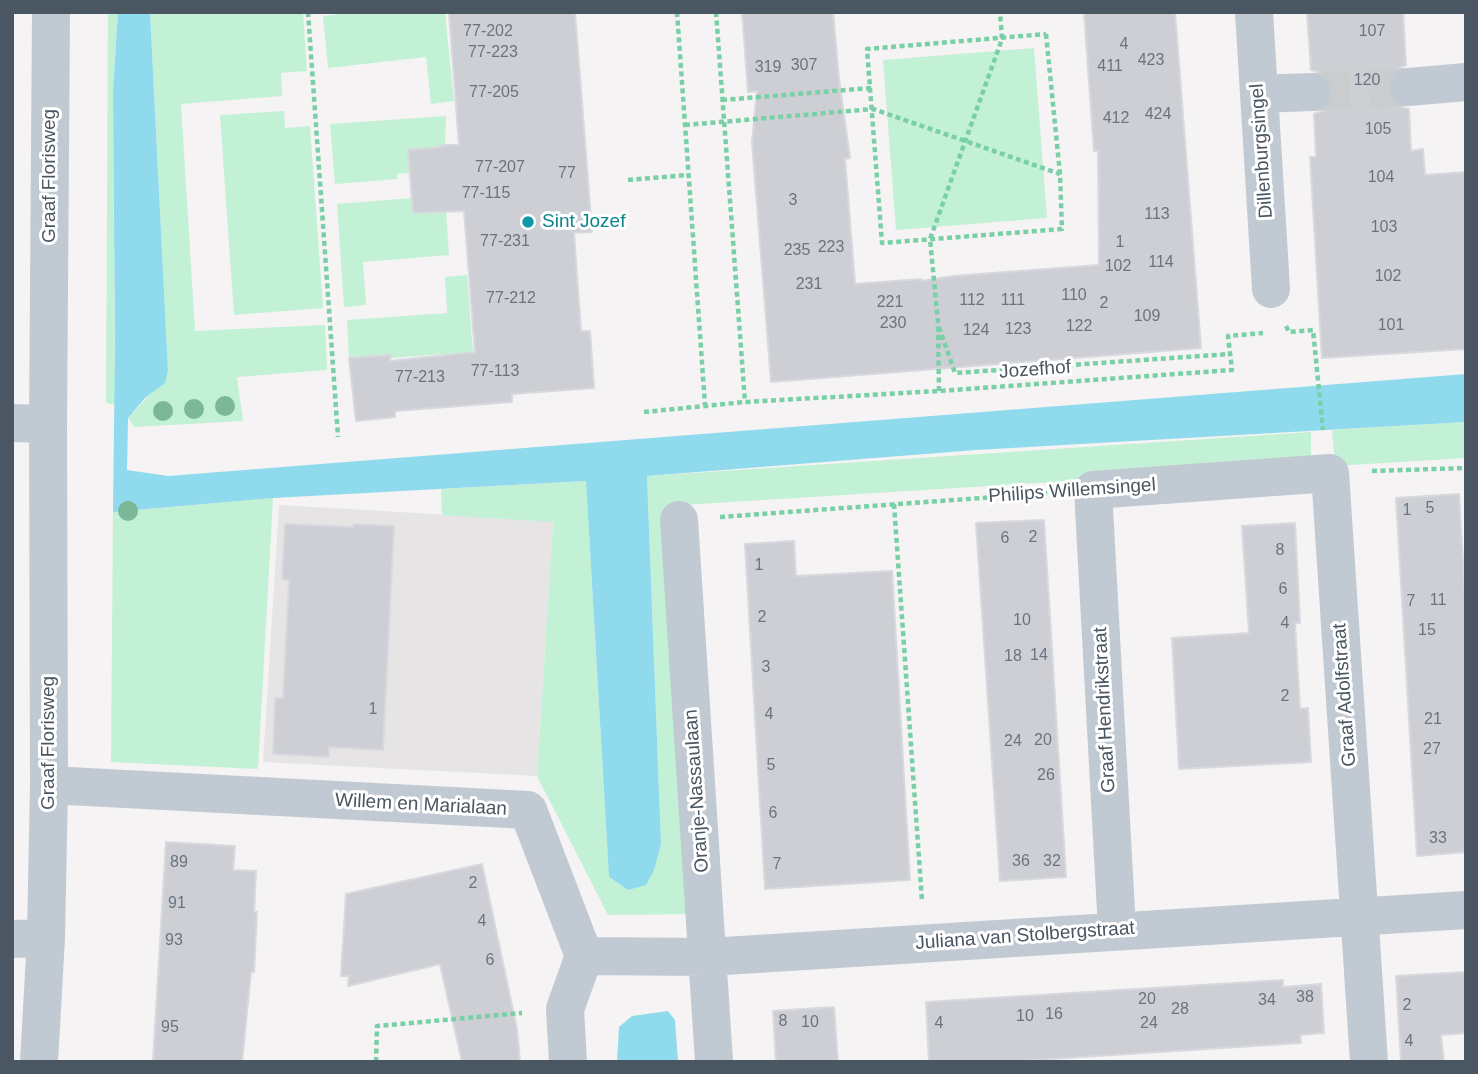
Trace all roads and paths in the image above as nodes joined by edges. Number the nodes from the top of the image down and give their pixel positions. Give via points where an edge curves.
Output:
1 (51, 12) edge
2 (308, 12) edge
3 (677, 12) edge
4 (716, 12) edge
5 (1000, 12) edge
6 (1254, 12) edge
7 (1002, 39) junction
8 (1466, 82) edge
9 (1408, 87) tunnel mouth
10 (871, 88) junction
11 (1312, 92) tunnel mouth
12 (1259, 94) junction
13 (722, 100) junction
14 (873, 109) junction
15 (724, 122) junction
16 (685, 125) junction
17 (964, 140) junction
18 (1060, 174) junction
19 (687, 175) dead end
20 (628, 180) dead end
21 (930, 239) junction
22 (1271, 289) joint
23 (938, 322) junction
24 (1276, 332) dead end
25 (1289, 332) junction
26 (1264, 333) dead end
27 (1230, 354) junction
28 (939, 391) junction
29 (745, 402) junction
30 (705, 405) junction
31 (644, 412) dead end
32 (30, 423) edge
33 (338, 437) dead end
34 (1327, 456) junction
35 (1466, 468) edge
36 (1093, 489) junction
37 (894, 504) junction
38 (679, 520) joint
39 (50, 785) junction
40 (1466, 910) edge
41 (1361, 917) junction
42 (1116, 930) junction
43 (29, 939) edge
44 (924, 943) junction
45 (584, 956) junction
46 (708, 957) junction
47 (565, 1009) junction
48 (39, 1062) edge
49 (376, 1062) edge
50 (568, 1062) edge
51 (715, 1062) edge
52 (1369, 1062) edge

1 - 32 street, Graaf Florisweg
2 - 33 path
3 - 16 path
4 - 13 path
5 - 7 path
6 - 12 street, Dillenburgsingel
7 - 10 path via 867,49
7 - 17 path
7 - 18 path via 1046,34
8 - 9 street
10 - 13 path
10 - 14 path
11 - 12 street
12 - 22 street, Dillenburgsingel
13 - 15 path
14 - 15 path
14 - 17 path
14 - 21 path via 882,243
15 - 16 path
15 - 29 path
16 - 30 path
17 - 18 path
17 - 21 path
18 - 21 path via 1062,229
19 - 20 path
21 - 23 path
22 - 25 path
23 - 27 path via 954,373
23 - 28 path
24 - 25 path
25 - 34 path via 1313,330
26 - 27 path, Jozefhof via 1228,336
27 - 28 path, Jozefhof via 1232,370
28 - 29 path, Jozefhof
29 - 30 path, Jozefhof
30 - 31 path, Jozefhof
32 - 39 street, Graaf Florisweg
34 - 35 path
34 - 36 street, Philips Willemsingel
34 - 41 street, Graaf Adolfstraat
36 - 37 path, Philips Willemsingel
36 - 42 street, Graaf Hendrikstraat
37 - 38 path, Philips Willemsingel
37 - 44 path
38 - 46 street, Oranje-Nassaulaan
39 - 43 street, Graaf Florisweg
39 - 45 street, Willem en Marialaan via 528,810
40 - 41 street, Juliana van Stolbergstraat
41 - 42 street, Juliana van Stolbergstraat
41 - 52 street, Graaf Adolfstraat
42 - 44 street, Juliana van Stolbergstraat
43 - 48 street, Graaf Florisweg
44 - 46 street, Juliana van Stolbergstraat
45 - 46 street, Juliana van Stolbergstraat
45 - 47 street
46 - 51 street, Oranje-Nassaulaan
47 - 49 path via 377,1026
47 - 50 street

